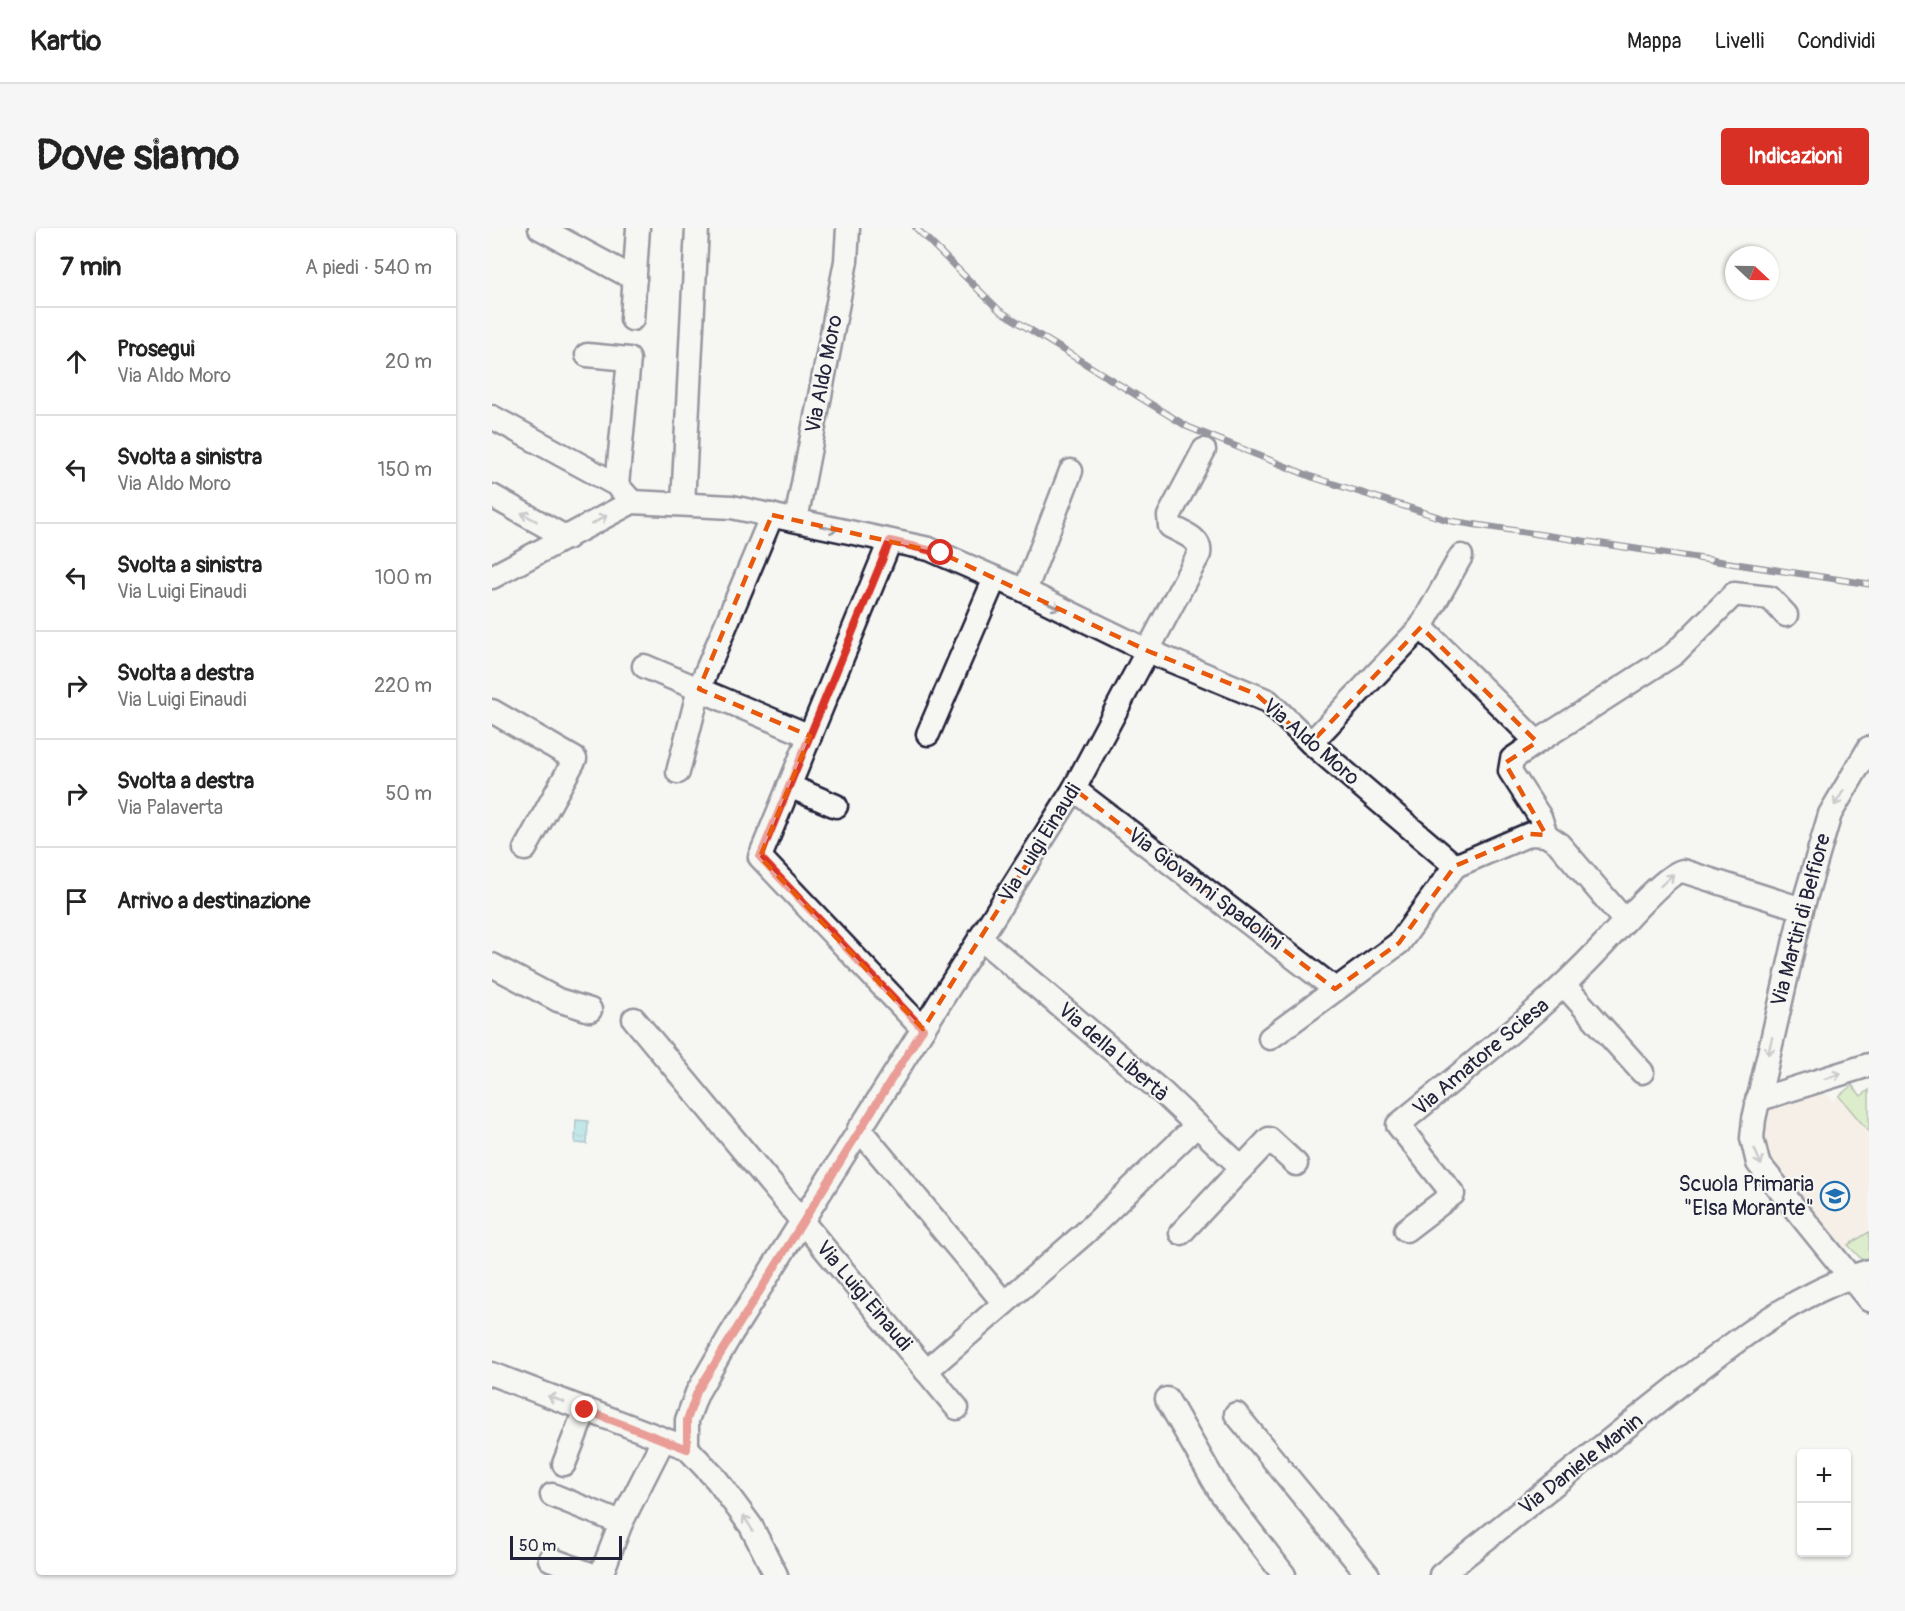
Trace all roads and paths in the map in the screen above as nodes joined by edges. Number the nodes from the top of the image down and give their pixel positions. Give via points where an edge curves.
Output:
1 (540, 228) edge
2 (638, 228) edge
3 (697, 228) edge
4 (848, 228) edge
5 (635, 279) junction
6 (632, 319) dead end
7 (587, 355) dead end
8 (492, 417) edge
9 (1203, 450) dead end
10 (1071, 471) dead end
11 (617, 485) junction
12 (492, 496) edge
13 (632, 502) junction
14 (683, 504) junction
15 (772, 515) junction
16 (795, 520) junction
17 (567, 538) junction
18 (890, 541) junction
19 (1461, 556) dead end
20 (495, 573) edge
21 (995, 578) junction
22 (1025, 591) junction
23 (1786, 615) dead end
24 (1421, 627) junction
25 (1148, 651) junction
26 (644, 666) dead end
27 (699, 689) junction
28 (492, 711) edge
29 (928, 734) dead end
30 (810, 736) junction
31 (1537, 742) junction
32 (1311, 743) junction
33 (1869, 748) edge
34 (678, 772) dead end
35 (789, 786) junction
36 (1074, 789) junction
37 (837, 806) dead end
38 (1546, 835) junction
39 (525, 849) dead end
40 (1455, 866) junction
41 (1802, 909) junction
42 (1625, 921) junction
43 (981, 939) junction
44 (492, 965) edge
45 (1565, 986) junction
46 (1335, 989) junction
47 (591, 1010) dead end
48 (634, 1019) dead end
49 (923, 1029) junction
50 (1270, 1038) dead end
51 (1869, 1065) edge
52 (1642, 1072) dead end
53 (1757, 1100) junction
54 (1196, 1126) junction
55 (859, 1129) junction
56 (1296, 1164) dead end
57 (1242, 1168) junction
58 (802, 1222) junction
59 (1406, 1230) dead end
60 (1181, 1233) dead end
61 (1859, 1274) edge
62 (1869, 1300) edge
63 (1004, 1303) junction
64 (926, 1371) junction
65 (492, 1374) edge
66 (1167, 1399) dead end
67 (957, 1408) dead end
68 (585, 1410) junction
69 (1236, 1414) dead end
70 (663, 1440) junction
71 (687, 1449) junction
72 (564, 1464) dead end
73 (552, 1495) dead end
74 (621, 1523) junction
75 (550, 1559) dead end
76 (593, 1575) edge
77 (601, 1575) edge
78 (776, 1575) edge
79 (1284, 1575) edge
80 (1368, 1575) edge
81 (1441, 1575) edge

1 - 5 street
2 - 5 street
3 - 14 street
4 - 16 street, Via Aldo Moro via 846,261
5 - 6 street
7 - 11 street via 629,359
8 - 11 street
9 - 25 street via 1168,522 1196,540 1201,550
10 - 22 street
11 - 13 street
17 -> 12 street
13 - 14 street, Via Aldo Moro
17 -> 13 street
14 - 15 street, Via Aldo Moro via 732,507
15 - 16 street, Via Aldo Moro
15 - 27 street
16 -> 18 street, Via Aldo Moro
17 - 20 street
18 - 21 street, Via Aldo Moro via 934,551
18 - 30 street
19 - 24 street
21 - 22 street, Via Aldo Moro
21 - 29 street
22 -> 25 street, Via Aldo Moro
23 - 31 street via 1770,598 1734,594 1674,654
24 - 31 street
24 - 32 street
25 - 32 street, Via Aldo Moro via 1256,693 1280,710
25 - 36 street, Via Luigi Einaudi
26 - 27 street
27 - 30 street
27 - 34 street
28 - 39 street via 575,759
30 - 35 street
31 - 38 street via 1512,759 1509,768 1540,817
32 - 40 street, Via Aldo Moro
33 -> 41 street, Via Martiri di Belfiore via 1830,813
35 - 37 street
35 - 49 street via 760,857
36 - 43 street, Via Luigi Einaudi
36 - 46 street, Via Giovanni Spadolini
38 - 40 street via 1530,834
38 - 42 street via 1558,843
40 - 46 street via 1399,943
42 -> 41 street, Via Amatore Sciesa via 1679,871
41 -> 53 street, Via Martiri di Belfiore
42 - 45 street, Via Amatore Sciesa
43 - 49 street, Via Luigi Einaudi
43 - 54 street, Via della Libertà via 1154,1085
44 - 47 street via 558,1000
45 - 52 street, Via Amatore Sciesa
45 - 59 street, Via Amatore Sciesa via 1398,1125 1453,1194
46 - 50 street
48 - 58 street, Via Luigi Einaudi
49 - 55 street, Via Luigi Einaudi
53 -> 51 street
53 -> 61 street, Via Martiri di Belfiore via 1752,1138 1758,1163
54 - 57 street, Via della Libertà
54 - 63 street, Via Luigi Einaudi via 1085,1233
55 - 58 street, Via Luigi Einaudi
55 - 63 street
56 - 57 street via 1269,1139
57 - 60 street
58 - 64 street, Via Luigi Einaudi
58 - 71 street, Via Luigi Einaudi via 697,1392 687,1420
61 - 62 street, Via Martiri di Belfiore
61 - 81 street, Via Daniele Manin via 1778,1311
63 - 64 street, Via Luigi Einaudi
64 - 67 street, Via Luigi Einaudi
68 -> 65 street
66 - 79 street via 1221,1493
68 - 70 street
68 - 72 street
69 - 80 street
70 - 71 street
70 - 74 street
78 -> 71 street via 751,1526 717,1480
73 - 74 street
74 - 77 street
75 - 76 street

